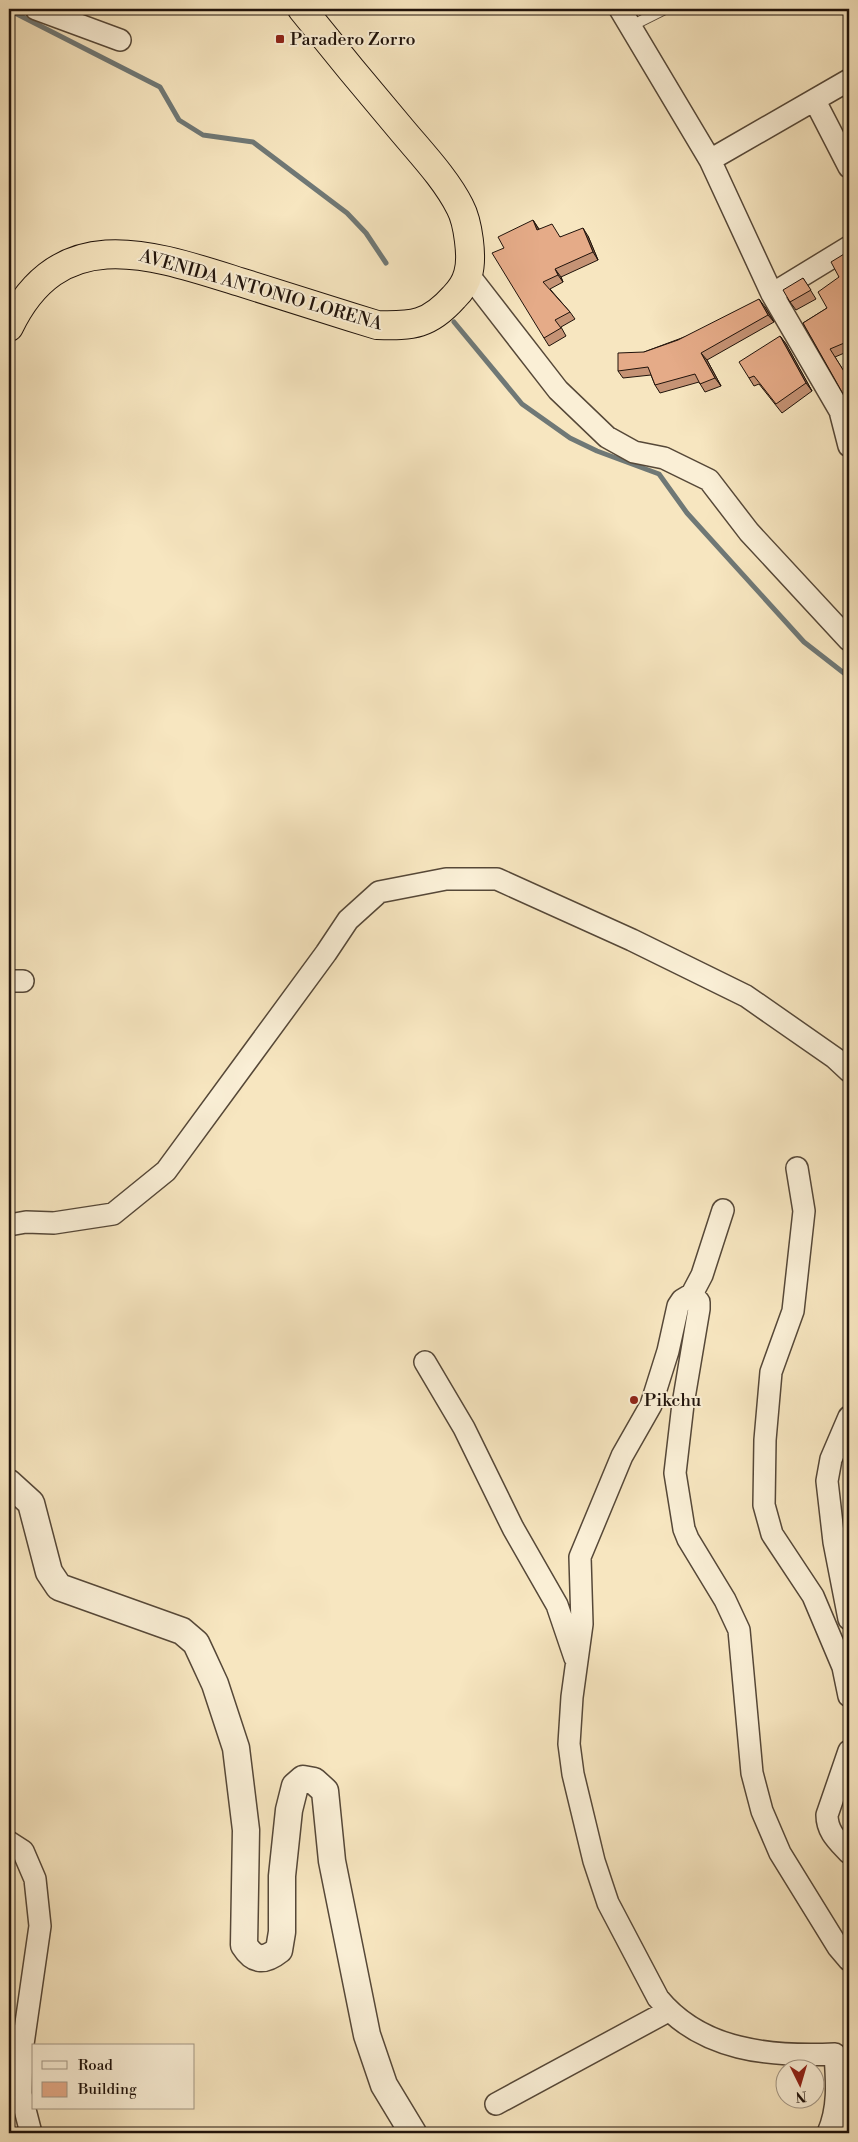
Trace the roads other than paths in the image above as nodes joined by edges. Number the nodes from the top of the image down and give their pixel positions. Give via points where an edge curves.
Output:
1 (36, 9) edge
2 (302, 9) edge
3 (665, 9) edge
4 (626, 17) edge
5 (120, 40) dead end
6 (849, 80) edge
7 (815, 101) junction
8 (710, 160) junction
9 (849, 168) edge
10 (849, 247) edge
11 (468, 274) junction
12 (772, 294) junction
13 (9, 327) edge
14 (849, 446) edge
15 (849, 640) edge
16 (849, 1071) edge
17 (797, 1168) dead end
18 (723, 1210) dead end
19 (9, 1225) edge
20 (692, 1294) junction
21 (425, 1362) dead end
22 (849, 1417) edge
23 (9, 1483) edge
24 (849, 1619) edge
25 (577, 1663) junction
26 (849, 1696) edge
27 (849, 1751) edge
28 (9, 1842) edge
29 (849, 1853) edge
30 (849, 1960) edge
31 (668, 2010) junction
32 (842, 2052) edge
33 (496, 2104) dead end
34 (837, 2128) edge
35 (31, 2133) edge
36 (413, 2133) edge

1 - 5 street
2 - 11 highway, AVENIDA ANTONIO LORENA via 432,166 461,208 468,235
3 - 4 lane
4 - 8 street
6 - 7 street
7 - 8 street
7 - 9 street
8 - 12 street
10 - 12 street
11 - 13 highway, AVENIDA ANTONIO LORENA via 459,292 441,312 422,322 404,326 377,325 190,267 128,253 107,254 76,261 50,275 23,302
11 - 15 street via 558,390 606,437 634,452 664,458 709,480 748,532
12 - 14 street via 840,411
16 - 19 street via 746,996 632,940 497,879 446,879 379,892 348,920 166,1172 113,1214 54,1224 26,1222
17 - 26 street via 804,1211 793,1311 771,1372 764,1505 772,1534 813,1596 843,1667
18 - 20 street via 702,1275
20 - 25 street via 678,1306 651,1405 622,1456 582,1550 582,1624
20 - 30 street via 699,1309 675,1473 684,1529 739,1630 752,1773 762,1811 780,1853
21 - 25 street via 464,1428 513,1528 557,1605
22 - 24 street via 831,1458 827,1481 834,1542
23 - 36 street via 31,1503 49,1572 59,1587 182,1631 196,1643 215,1684 236,1748 246,1830 244,1945 250,1955 261,1959 279,1950 282,1876 289,1810 295,1786 303,1779 309,1780 325,1791 332,1861 367,2034 384,2085
25 - 31 street via 569,1744 594,1861 608,1903 658,1998
27 - 29 street via 827,1815 830,1832
28 - 35 street via 23,1850 34,1879 40,1926 22,2051 21,2094
31 - 32 street via 697,2032 754,2052 800,2056
31 - 33 street
32 - 34 street

